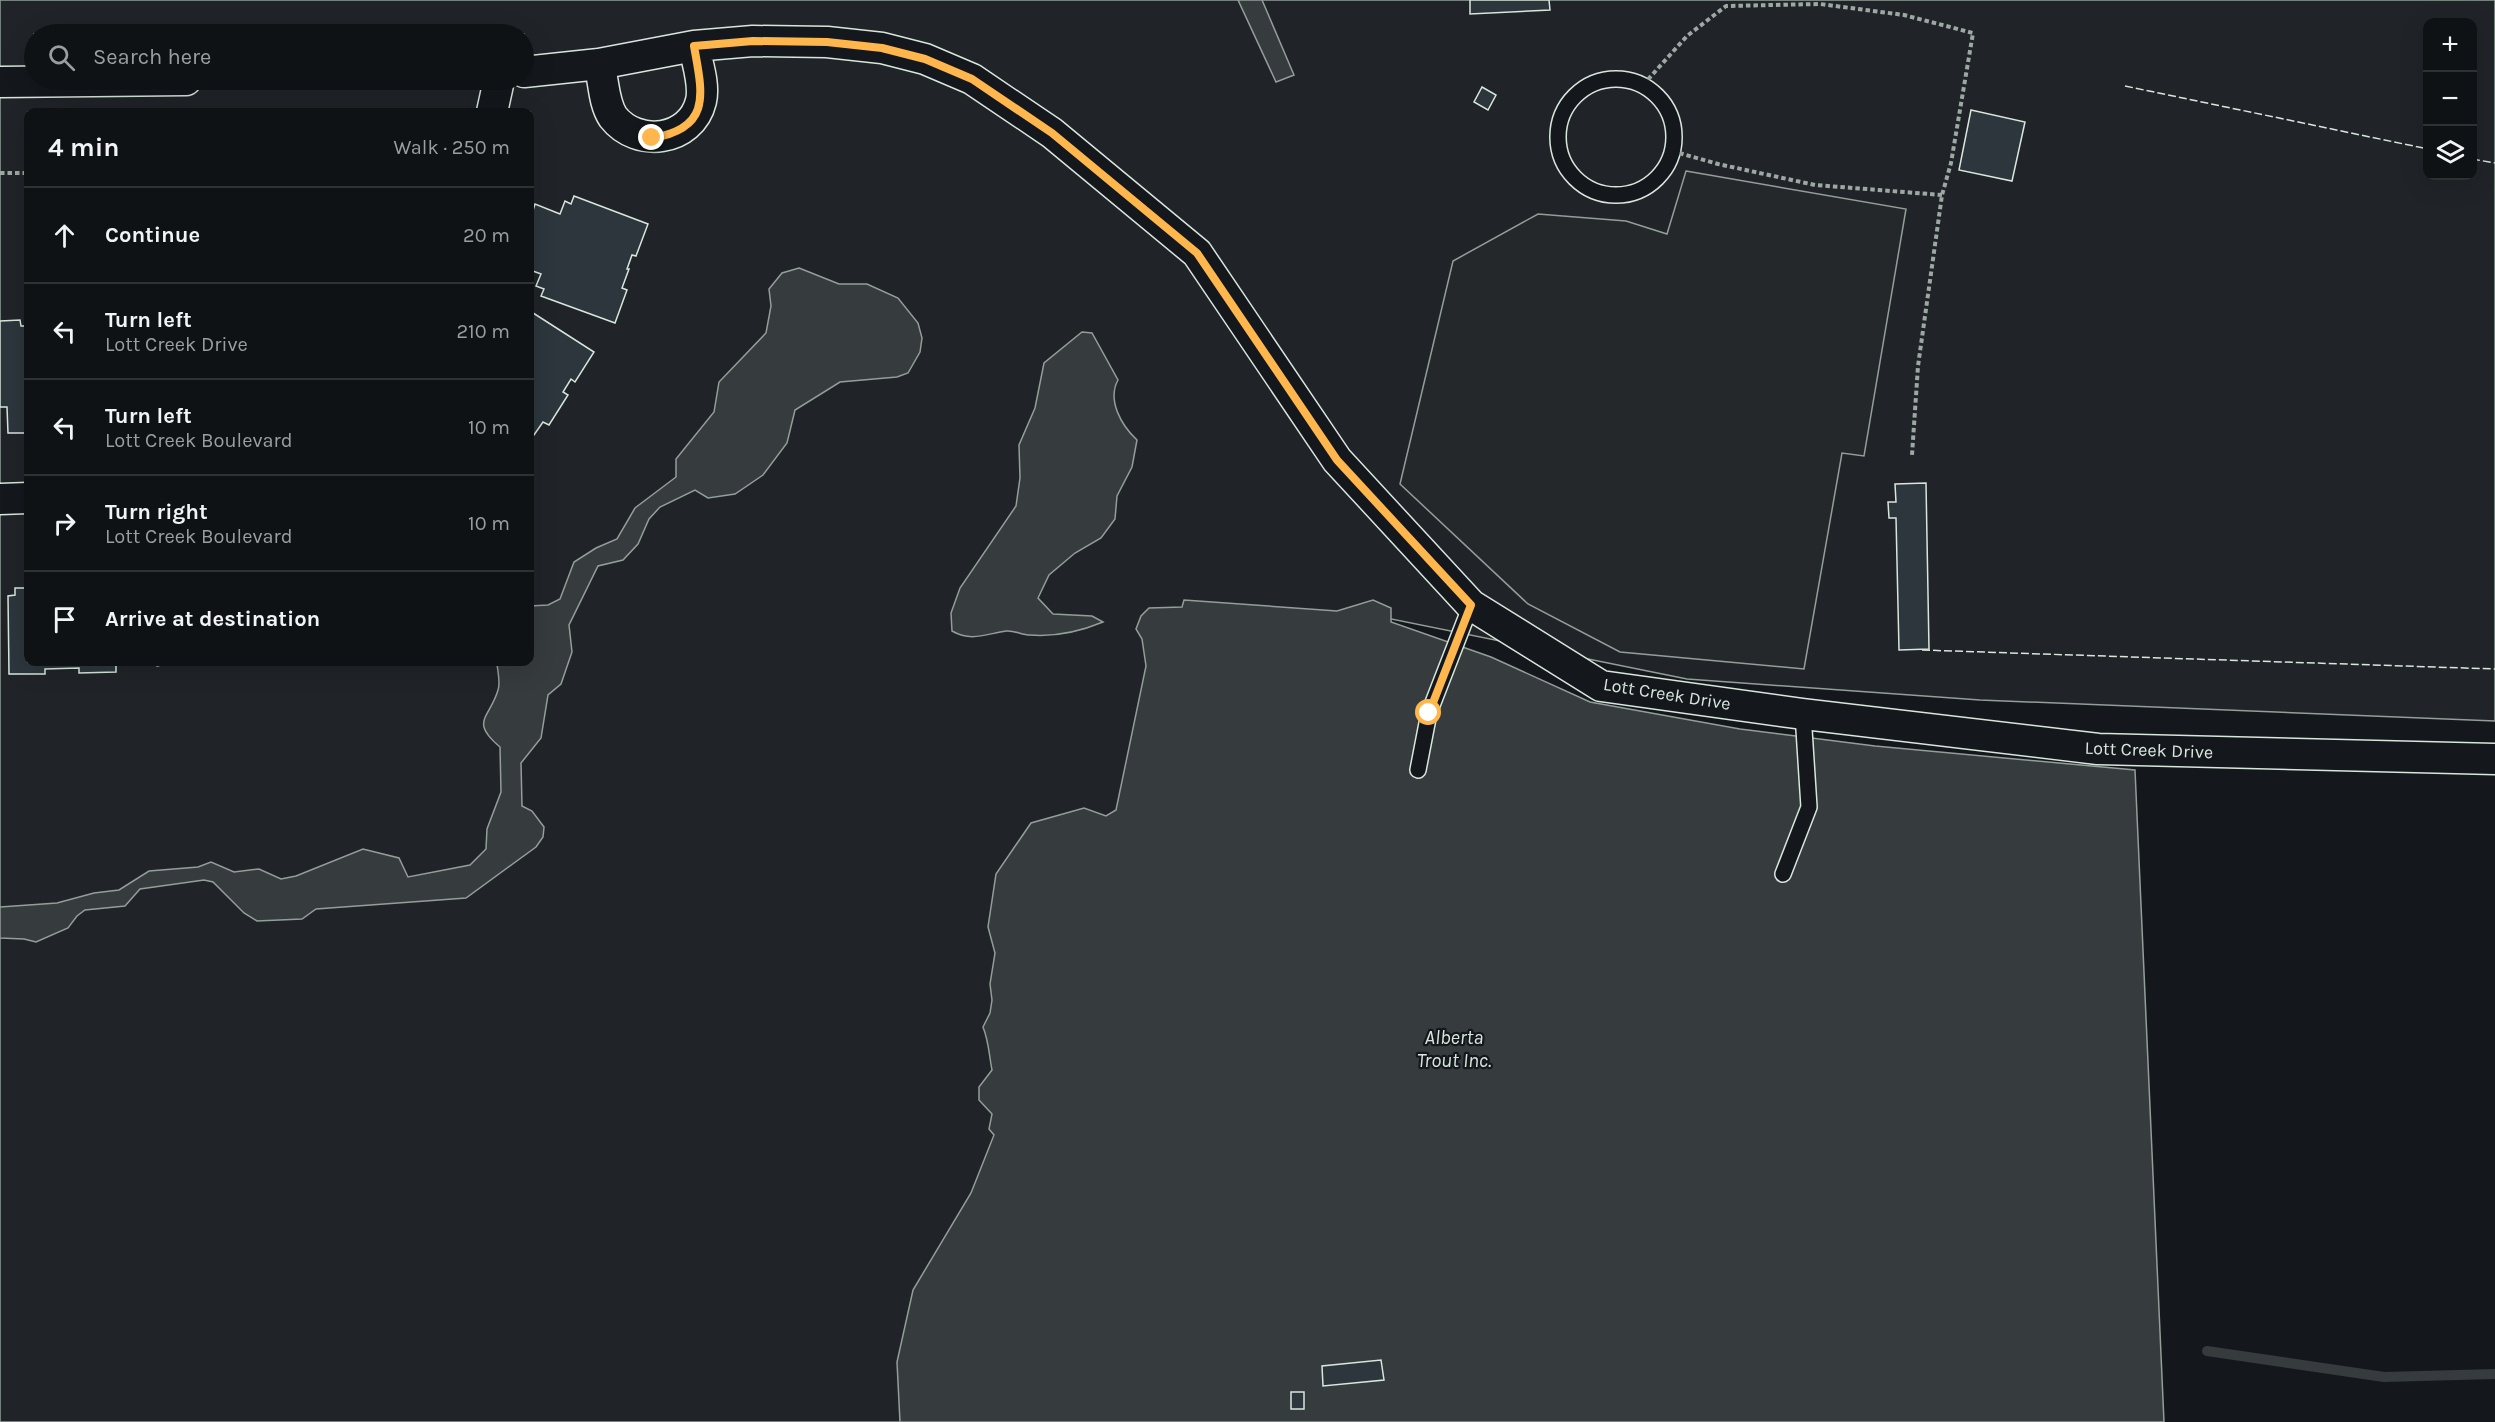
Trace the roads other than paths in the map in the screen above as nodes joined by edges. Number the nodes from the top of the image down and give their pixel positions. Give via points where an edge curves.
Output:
1 (694, 46) junction
2 (599, 64) junction
3 (534, 71) edge
4 (0, 82) edge
5 (24, 82) edge
6 (497, 90) edge
7 (493, 108) edge
8 (1672, 151) joint
9 (24, 498) edge
10 (0, 499) edge
11 (1471, 605) junction
12 (1803, 714) junction
13 (2495, 759) edge
14 (1418, 770) dead end
15 (1783, 874) dead end

1 - 2 street, Lott Creek Drive
1 - 2 street via 702,85 701,101 683,128 669,135 652,138 622,127 606,99
1 - 11 street, Lott Creek Drive via 753,41 827,42 882,48 925,59 972,79 1052,133 1197,253 1337,460
2 - 3 street, Lott Creek Drive
4 - 5 street
6 - 7 street
8 - 8 lane via 1668,164 1653,183 1631,193 1606,194 1584,186 1567,168 1558,148 1558,127 1566,107 1580,90 1599,81 1621,78 1643,85 1661,99 1672,118
9 - 10 street
11 - 12 street, Lott Creek Drive via 1601,686
11 - 14 lane via 1429,713
12 - 13 street, Lott Creek Drive via 2098,749
12 - 15 lane via 1809,807

